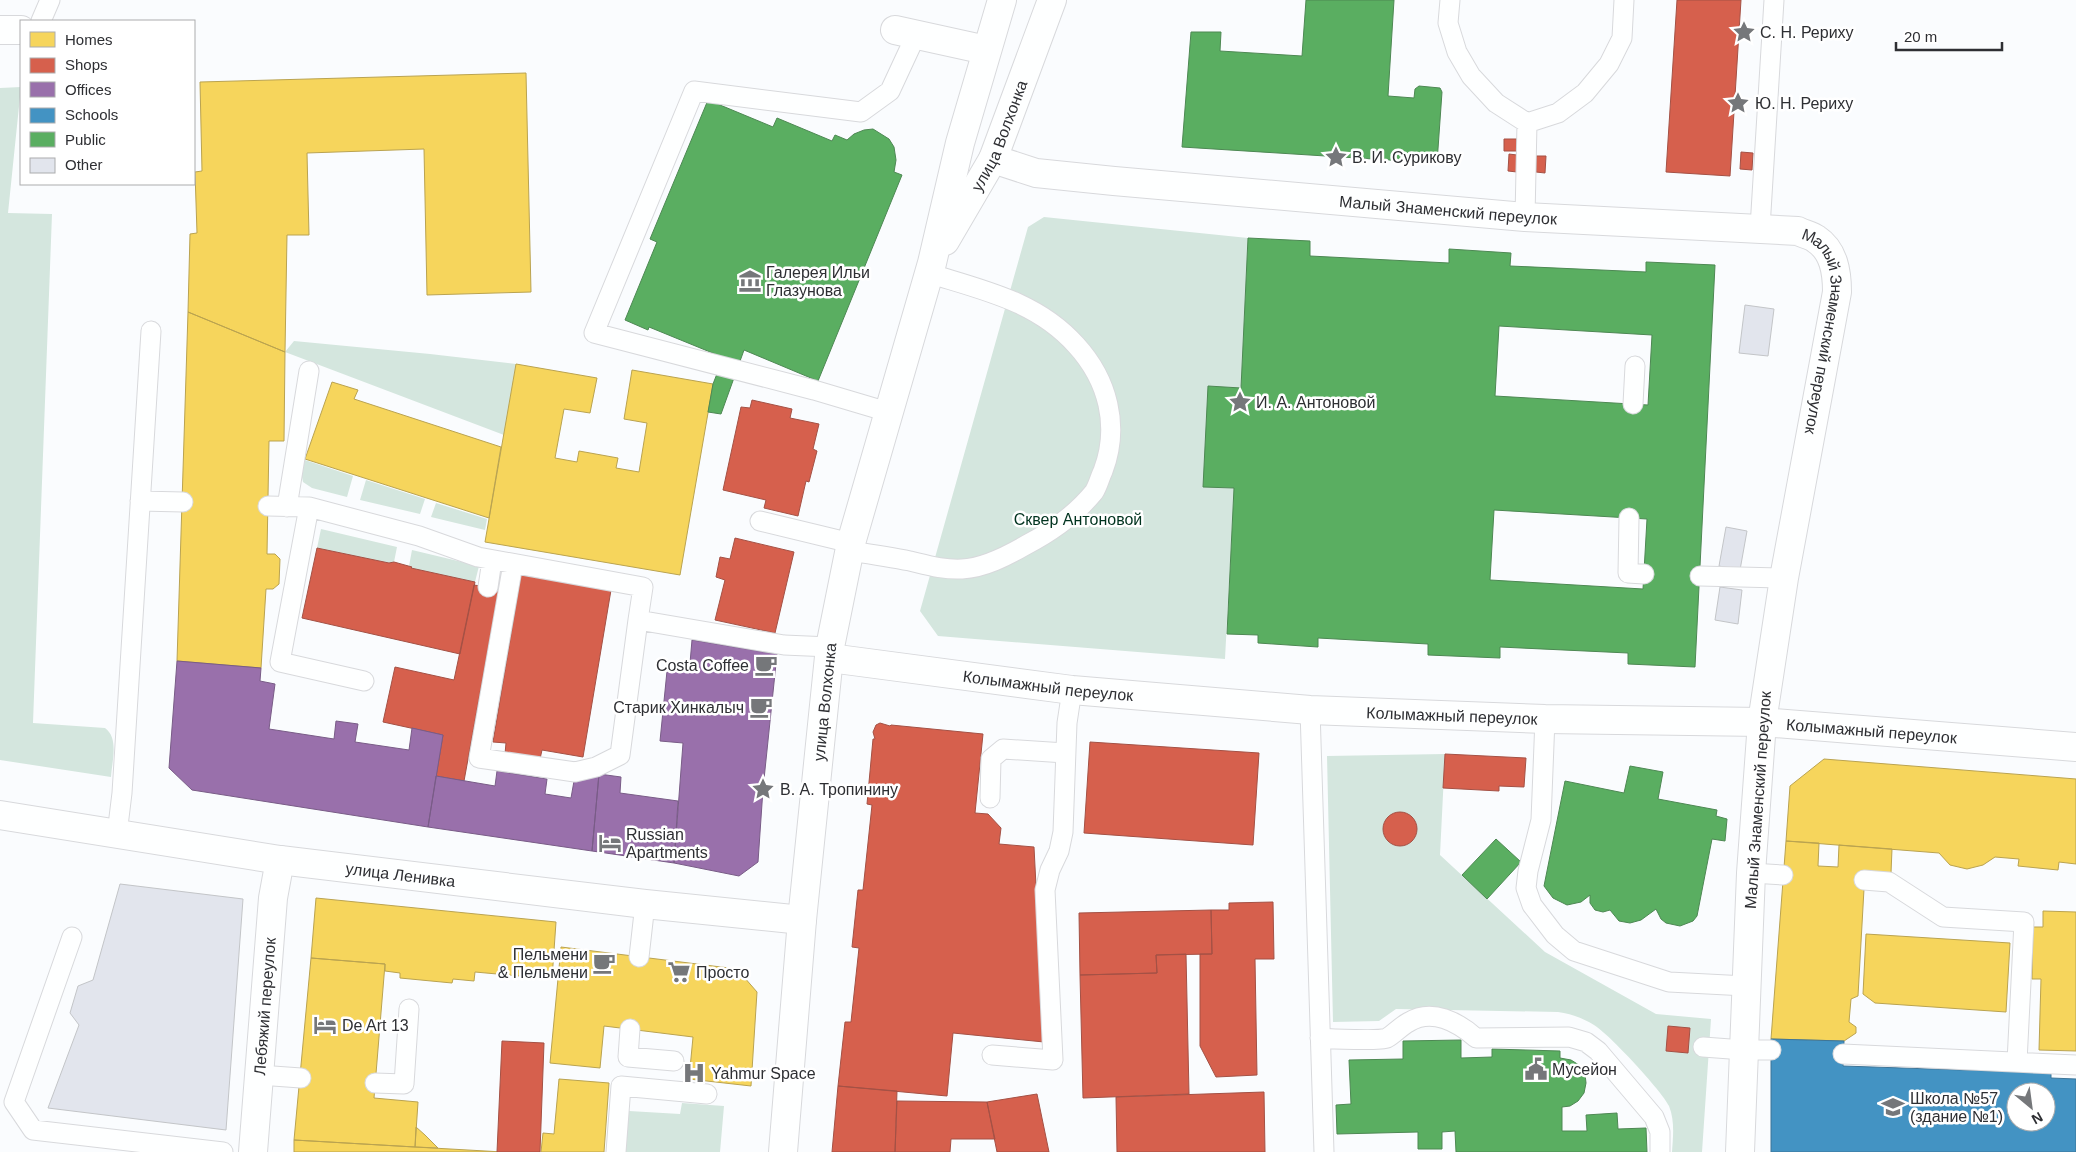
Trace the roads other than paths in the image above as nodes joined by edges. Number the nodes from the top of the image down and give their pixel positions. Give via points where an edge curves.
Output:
1 (50, 0) edge
2 (1002, 0) edge
3 (1052, 0) edge
4 (1450, 0) edge
5 (1624, 0) edge
6 (1774, 0) edge
7 (41, 20) edge
8 (0, 30) edge
9 (20, 30) edge
10 (906, 32) joint
11 (986, 50) junction
12 (1527, 123) junction
13 (994, 159) junction
14 (1525, 218) junction
15 (1760, 228) junction
16 (930, 268) junction
17 (151, 331) dead end
18 (1635, 366) dead end
19 (309, 371) dead end
20 (1634, 404) dead end
21 (888, 412) junction
22 (140, 501) junction
23 (183, 502) dead end
24 (268, 506) dead end
25 (287, 507) junction
26 (309, 508) junction
27 (1629, 518) dead end
28 (760, 521) dead end
29 (851, 547) junction
30 (492, 560) junction
31 (513, 564) junction
32 (1644, 574) dead end
33 (1700, 576) dead end
34 (1784, 578) junction
35 (488, 587) dead end
36 (638, 620) junction
37 (830, 653) junction
38 (364, 681) dead end
39 (1072, 690) junction
40 (1310, 710) junction
41 (1545, 719) junction
42 (1762, 722) junction
43 (2076, 747) edge
44 (1065, 753) junction
45 (990, 798) dead end
46 (0, 815) edge
47 (117, 834) junction
48 (280, 860) junction
49 (1751, 873) junction
50 (1783, 875) dead end
51 (1864, 880) dead end
52 (645, 904) junction
53 (802, 920) junction
54 (72, 937) dead end
55 (639, 957) dead end
56 (1746, 986) junction
57 (409, 1009) dead end
58 (630, 1029) dead end
59 (1320, 1038) junction
60 (1703, 1047) dead end
61 (1744, 1050) junction
62 (1771, 1050) dead end
63 (1843, 1054) dead end
64 (992, 1055) dead end
65 (674, 1061) dead end
66 (2017, 1062) junction
67 (2076, 1064) edge
68 (259, 1075) junction
69 (301, 1078) dead end
70 (375, 1082) dead end
71 (707, 1094) dead end
72 (223, 1152) edge
73 (253, 1152) edge
74 (616, 1152) edge
75 (783, 1152) edge
76 (1324, 1152) edge
77 (1660, 1152) edge
78 (1740, 1152) edge

1 - 7 lane
2 - 11 street, улица Волхонка
3 - 13 street, улица Волхонка
4 - 12 lane via 1448,23 1457,52 1470,76 1496,103
5 - 12 lane via 1622,38 1609,64 1585,93 1558,113
6 - 15 lane
8 - 9 street
10 - 11 street
10 - 21 lane via 890,91 860,112 694,91 594,333
11 - 16 street, улица Волхонка
12 - 14 lane
13 - 14 street, Малый Знаменский переулок via 1036,173
13 - 16 street, улица Волхонка
14 - 15 street, Малый Знаменский переулок
15 - 34 street, Малый Знаменский переулок via 1798,231 1816,238 1828,251 1837,271 1837,292
16 - 21 street, улица Волхонка
16 - 29 lane via 1008,297 1038,312 1076,344 1105,390 1112,437 1107,459 1095,490 1060,525 987,564 963,569 939,568
17 - 22 lane
18 - 20 lane
19 - 25 lane
21 - 29 street, улица Волхонка
22 - 23 lane
22 - 47 lane
24 - 25 lane
25 - 26 lane
26 - 30 lane via 419,536
26 - 38 lane via 280,662
27 - 32 lane via 1628,573
28 - 29 lane
29 - 37 street, улица Волхонка
30 - 31 lane
30 - 35 lane
31 - 36 lane via 644,578
31 - 36 lane via 479,758 574,772 596,767 620,756
33 - 34 lane
34 - 42 street, Малый Знаменский переулок
36 - 37 lane
37 - 39 street, Колымажный переулок
37 - 53 street, улица Волхонка
39 - 40 street, Колымажный переулок
39 - 44 lane
40 - 41 street, Колымажный переулок
40 - 59 lane
41 - 42 street, Колымажный переулок
41 - 56 lane via 1541,820 1526,888 1532,905 1556,935 1574,950 1668,982
42 - 43 street, Колымажный переулок
42 - 49 street, Малый Знаменский переулок
44 - 45 lane via 1003,749 991,759
44 - 64 lane via 1062,832 1045,890 1053,1060
46 - 47 street, улица Ленивка
47 - 48 street, улица Ленивка
48 - 52 street, улица Ленивка
48 - 68 street, Лебяжий переулок via 273,898
49 - 50 lane
49 - 56 street, Малый Знаменский переулок
51 - 66 lane via 1889,882 1943,917 2024,922
52 - 53 street, улица Ленивка
52 - 55 lane
53 - 75 street, улица Волхонка
54 - 72 lane via 14,1102 33,1130
56 - 61 street, Малый Знаменский переулок
57 - 70 lane via 404,1084
58 - 65 lane via 628,1057
59 - 76 lane
59 - 77 lane via 1386,1038 1412,1020 1432,1016 1464,1027 1476,1038 1569,1037 1586,1042 1598,1051 1654,1117 1660,1132
60 - 61 lane
61 - 62 lane
61 - 78 street, Малый Знаменский переулок
63 - 66 lane
66 - 67 lane
68 - 69 lane
68 - 73 street, Лебяжий переулок
71 - 74 lane via 622,1086

